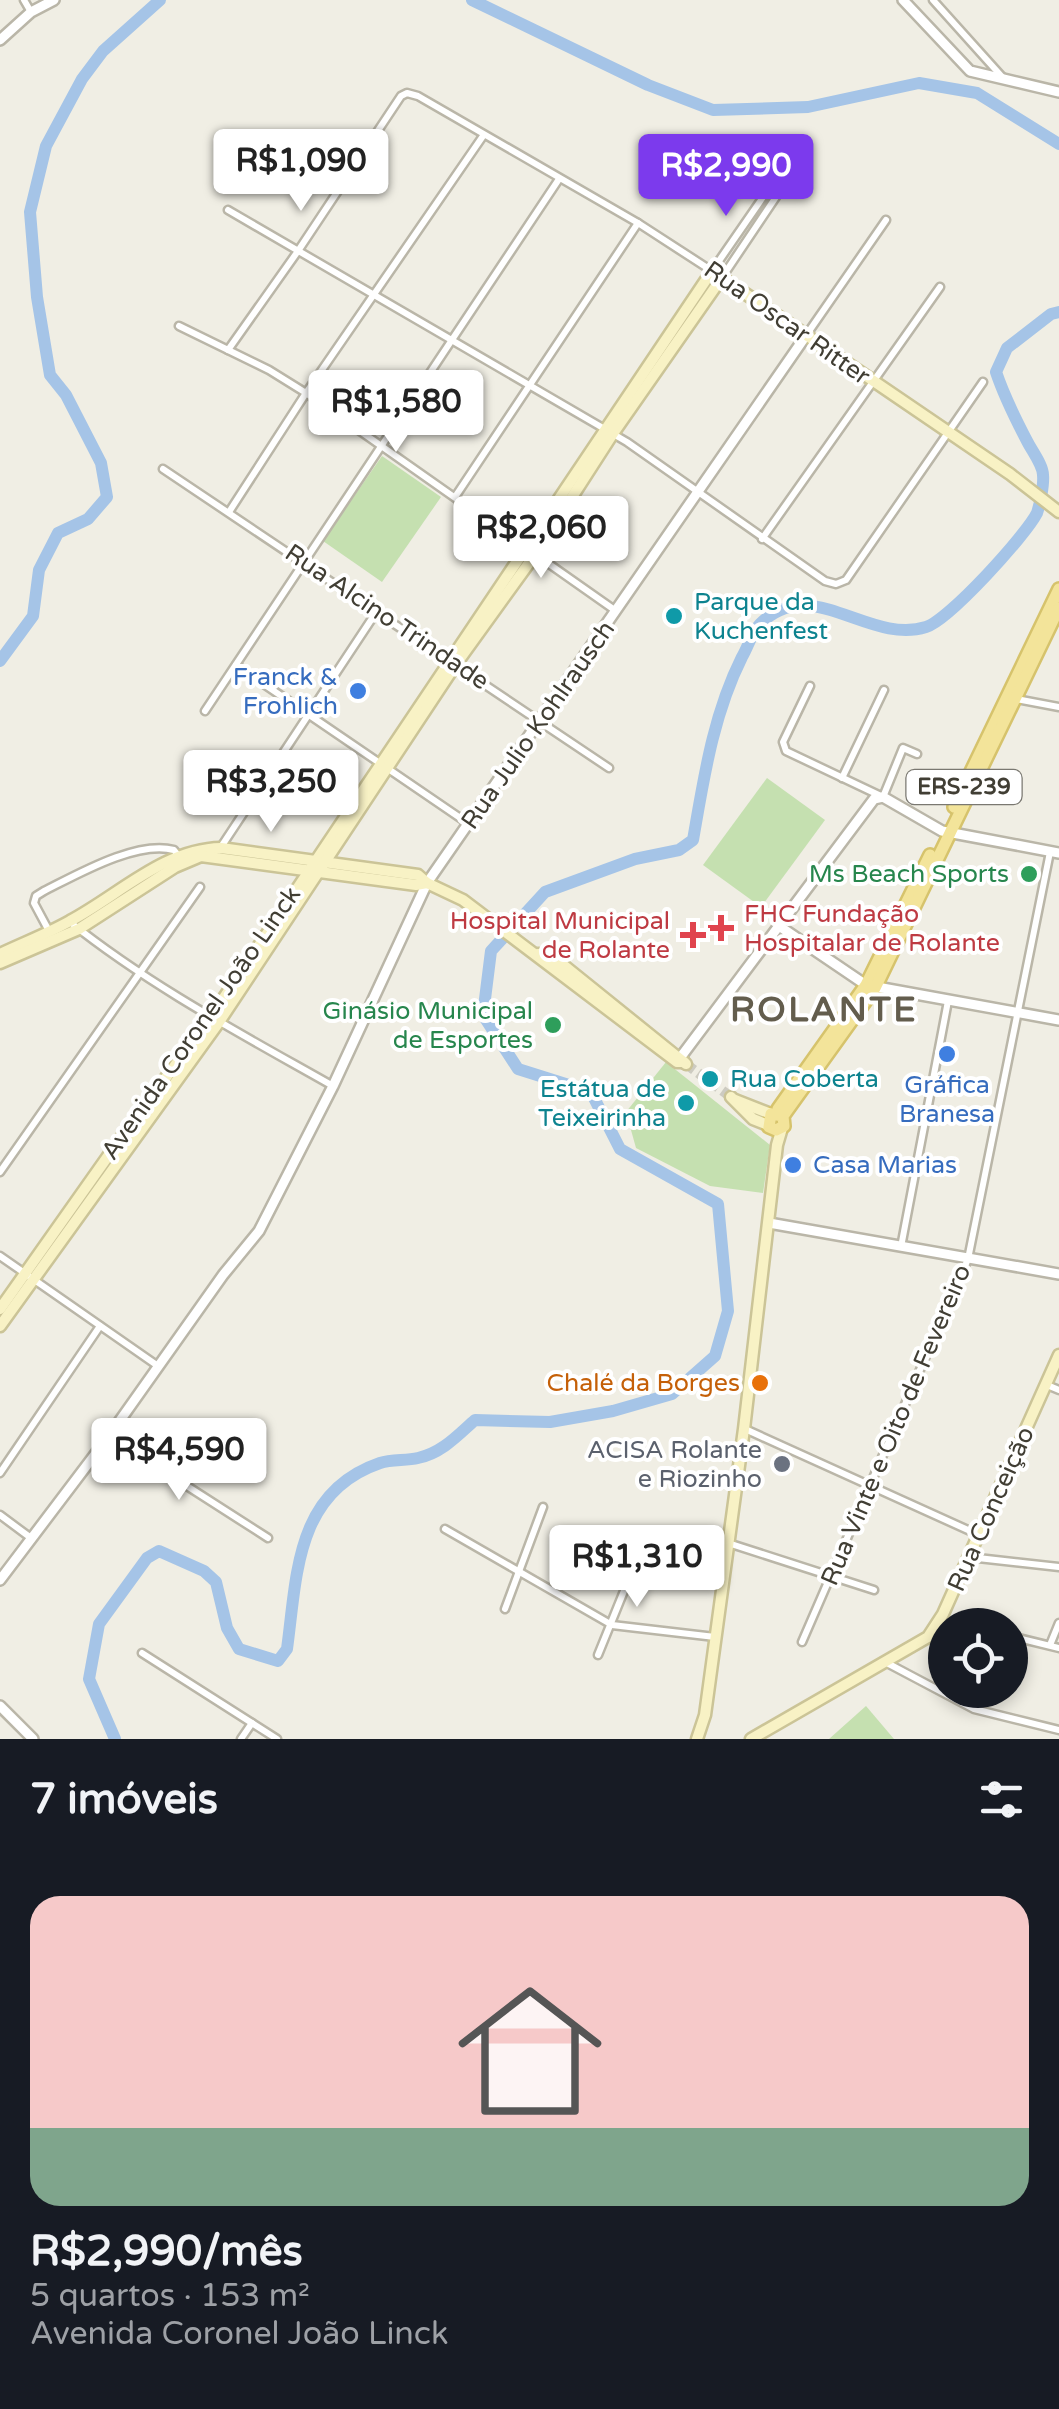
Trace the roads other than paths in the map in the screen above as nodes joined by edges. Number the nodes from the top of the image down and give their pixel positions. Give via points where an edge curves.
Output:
1 (24, 0) edge
2 (54, 0) edge
3 (903, 0) edge
4 (934, 0) edge
5 (31, 12) junction
6 (0, 40) edge
7 (1004, 80) junction
8 (1059, 92) edge
9 (483, 136) junction
10 (559, 179) junction
11 (228, 210) dead end
12 (886, 220) dead end
13 (638, 223) junction
14 (298, 251) junction
15 (717, 273) junction
16 (940, 287) dead end
17 (374, 298) junction
18 (179, 326) dead end
19 (805, 337) junction
20 (452, 341) junction
21 (228, 350) junction
22 (870, 381) junction
23 (984, 382) dead end
24 (531, 385) junction
25 (306, 393) junction
26 (946, 432) junction
27 (608, 433) junction
28 (382, 443) junction
29 (163, 469) dead end
30 (696, 493) junction
31 (456, 497) junction
32 (229, 512) junction
33 (1059, 512) edge
34 (762, 538) junction
35 (530, 552) junction
36 (304, 562) junction
37 (1059, 589) edge
38 (1059, 608) edge
39 (377, 610) junction
40 (617, 611) junction
41 (452, 661) junction
42 (236, 665) junction
43 (810, 686) dead end
44 (884, 690) dead end
45 (1011, 698) junction
46 (1059, 708) edge
47 (205, 711) dead end
48 (310, 715) junction
49 (542, 721) junction
50 (916, 754) dead end
51 (385, 765) junction
52 (609, 768) dead end
53 (842, 778) junction
54 (883, 797) junction
55 (470, 825) junction
56 (946, 832) junction
57 (219, 852) junction
58 (1054, 853) edge
59 (180, 859) junction
60 (317, 866) junction
61 (427, 883) junction
62 (200, 887) dead end
63 (74, 925) junction
64 (779, 926) junction
65 (49, 931) junction
66 (0, 954) edge
67 (0, 963) edge
68 (139, 972) junction
69 (870, 986) junction
70 (948, 1001) junction
71 (1018, 1013) junction
72 (215, 1019) junction
73 (1059, 1020) edge
74 (682, 1061) joint
75 (333, 1086) junction
76 (733, 1098) tunnel mouth
77 (775, 1121) junction
78 (0, 1172) edge
79 (769, 1223) junction
80 (902, 1247) junction
81 (0, 1256) edge
82 (968, 1259) junction
83 (1059, 1274) edge
84 (30, 1276) junction
85 (0, 1310) edge
86 (0, 1326) edge
87 (100, 1326) junction
88 (1059, 1356) edge
89 (158, 1366) junction
90 (1047, 1385) junction
91 (1059, 1390) edge
92 (744, 1429) junction
93 (110, 1436) junction
94 (0, 1473) edge
95 (870, 1486) junction
96 (544, 1507) dead end
97 (0, 1516) edge
98 (446, 1529) dead end
99 (979, 1535) junction
100 (32, 1538) junction
101 (268, 1538) dead end
102 (727, 1542) junction
103 (641, 1549) dead end
104 (969, 1556) junction
105 (1059, 1567) edge
106 (518, 1572) junction
107 (831, 1576) junction
108 (0, 1580) edge
109 (874, 1590) dead end
110 (505, 1609) dead end
111 (1059, 1623) edge
112 (612, 1624) junction
113 (716, 1638) junction
114 (1028, 1640) edge
115 (802, 1642) dead end
116 (1050, 1645) junction
117 (1059, 1648) edge
118 (142, 1653) dead end
119 (598, 1656) dead end
120 (886, 1663) junction
121 (0, 1706) edge
122 (252, 1723) junction
123 (1059, 1730) edge
124 (33, 1739) edge
125 (241, 1739) edge
126 (277, 1739) edge
127 (697, 1739) edge
128 (751, 1739) edge

1 - 5 street
2 - 5 street
3 - 7 street via 961,65
4 - 7 street
5 - 6 street
7 - 8 street
9 - 10 street, Rua Oscar Ritter
9 - 14 street, Rua Oscar Ritter via 418,96 400,96
9 - 17 street
10 - 13 street, Rua Oscar Ritter
10 - 20 street
11 - 14 street
12 - 19 street, Rua Julio Kohlrausch
13 - 15 street, Rua Oscar Ritter
13 - 24 street
14 - 17 street
14 - 21 street
15 - 15 street, Avenida Coronel João Linck via 778,194 777,184 770,187
15 - 19 main road, Rua Oscar Ritter
15 - 27 main road, Avenida Coronel João Linck
16 - 22 street
17 - 20 street
17 - 25 street
18 - 21 street
19 - 22 main road, Rua Oscar Ritter
19 - 30 street, Rua Julio Kohlrausch
20 - 24 street
20 - 28 street
21 - 25 street
22 - 26 main road, Rua Oscar Ritter
22 - 34 street
23 - 26 street
24 - 27 street
24 - 31 street
25 - 28 street
25 - 32 street
26 - 33 main road, Rua Oscar Ritter
26 - 34 street via 846,580 825,581
27 - 30 street
27 - 35 main road, Avenida Coronel João Linck
28 - 31 street
28 - 36 street
29 - 32 street, Rua Alcino Trindade
30 - 34 street
30 - 40 street, Rua Julio Kohlrausch
31 - 35 street
32 - 36 street, Rua Alcino Trindade
35 - 40 street
35 - 41 main road, Avenida Coronel João Linck
36 - 39 street, Rua Alcino Trindade
36 - 42 street
37 - 45 main road, ERS-239
38 - 45 main road, ERS-239
39 - 41 street, Rua Alcino Trindade
39 - 48 street
40 - 49 street, Rua Julio Kohlrausch
41 - 49 street, Rua Alcino Trindade
41 - 51 main road, Avenida Coronel João Linck
42 - 47 street
42 - 48 street
43 - 53 street via 783,748
44 - 53 street
45 - 46 street
45 - 56 main road, ERS-239
48 - 51 street
48 - 57 street
49 - 52 street, Rua Alcino Trindade
49 - 55 street, Rua Julio Kohlrausch
50 - 54 street via 903,748
51 - 55 street
51 - 60 main road, Avenida Coronel João Linck
53 - 54 street
54 - 56 street
54 - 64 street via 870,803
55 - 61 street, Rua Julio Kohlrausch
56 - 58 street
56 - 69 main road, ERS-239
57 - 59 main road via 202,848
57 - 60 main road
58 - 71 street, Rua Vinte e Oito de Fevereiro
59 - 63 main road
59 - 65 street via 165,848 116,857 44,891 34,903
60 - 61 main road via 418,875
60 - 72 main road, Avenida Coronel João Linck
61 - 74 main road via 489,918
61 - 75 street, Rua Julio Kohlrausch
62 - 68 street
63 - 65 main road
63 - 67 main road
63 - 68 street
64 - 69 street
64 - 74 street
65 - 66 main road
68 - 72 street
68 - 78 street
69 - 70 street
69 - 77 main road, ERS-239
70 - 71 street
70 - 80 street
71 - 73 street
71 - 82 street, Rua Vinte e Oito de Fevereiro
72 - 75 street
72 - 84 main road, Avenida Coronel João Linck via 118,1142
75 - 89 street, Rua Julio Kohlrausch via 259,1232
76 - 77 main road
77 - 79 main road
79 - 80 street
79 - 92 main road
80 - 82 street
81 - 84 street
82 - 83 street
82 - 95 street, Rua Vinte e Oito de Fevereiro
84 - 85 main road
84 - 86 main road
84 - 87 street
87 - 89 street
87 - 94 street
88 - 90 main road, Rua Conceição
89 - 93 street, Rua Julio Kohlrausch
90 - 91 street
90 - 99 main road, Rua Conceição
92 - 95 street
92 - 102 main road
93 - 100 street, Rua Julio Kohlrausch
93 - 101 street
95 - 99 street
95 - 107 street, Rua Vinte e Oito de Fevereiro
96 - 106 street
97 - 100 street
98 - 106 street
99 - 104 main road, Rua Conceição
100 - 108 street, Rua Julio Kohlrausch
102 - 107 street
102 - 113 main road
103 - 112 street
104 - 105 street
104 - 120 main road, Rua Conceição via 928,1637
106 - 110 street
106 - 112 street
107 - 109 street
107 - 115 street, Rua Vinte e Oito de Fevereiro
111 - 116 street
112 - 113 street
112 - 119 street
113 - 127 main road
114 - 116 street
116 - 117 street
118 - 122 street
120 - 123 street via 974,1709
120 - 128 main road, Rua Conceição
121 - 124 street
122 - 125 street
122 - 126 street

